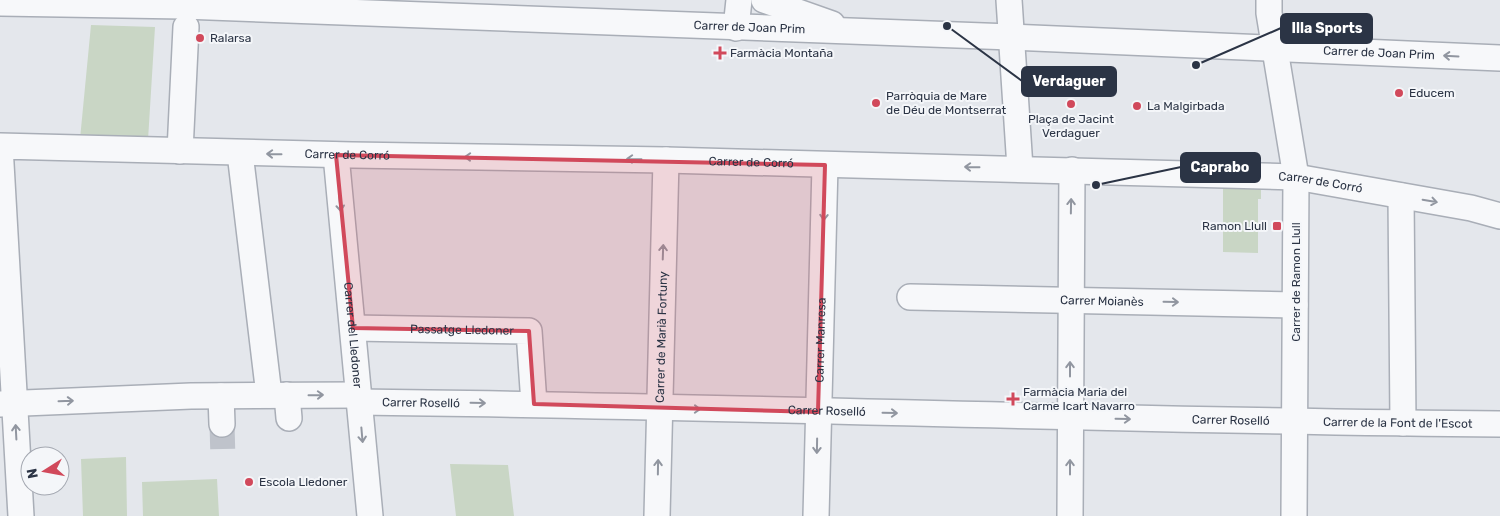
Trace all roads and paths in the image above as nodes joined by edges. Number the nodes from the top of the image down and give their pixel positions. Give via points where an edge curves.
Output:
1 (739, 0) edge
2 (1009, 0) edge
3 (1269, 0) edge
4 (775, 2) edge
5 (0, 3) edge
6 (186, 27) dead end
7 (736, 28) junction
8 (854, 32) junction
9 (1012, 37) junction
10 (1276, 49) junction
11 (1500, 58) edge
12 (0, 146) edge
13 (180, 151) junction
14 (240, 153) junction
15 (336, 155) junction
16 (666, 160) junction
17 (826, 165) junction
18 (1020, 168) junction
19 (1072, 170) junction
20 (1296, 177) junction
21 (1401, 196) junction
22 (1500, 216) edge
23 (910, 297) dead end
24 (1070, 299) junction
25 (1295, 305) junction
26 (353, 328) junction
27 (222, 396) junction
28 (358, 398) junction
29 (282, 403) junction
30 (8, 404) edge
31 (534, 404) junction
32 (659, 409) junction
33 (818, 412) junction
34 (1070, 418) junction
35 (1295, 422) junction
36 (1403, 423) junction
37 (222, 424) tunnel mouth
38 (1500, 424) edge
39 (21, 516) edge
40 (370, 516) edge
41 (657, 516) edge
42 (816, 516) edge
43 (1070, 516) edge
44 (1294, 516) edge

1 - 7 street
2 - 9 street
3 - 10 street, Carrer de Ramon Llull
4 - 8 street
5 - 7 street, Carrer de Joan Prim via 183,6
6 - 13 street
7 - 8 street, Carrer de Joan Prim
8 - 9 street, Carrer de Joan Prim via 918,44
9 - 10 street, Carrer de Joan Prim
9 - 18 street
11 -> 10 street, Carrer de Joan Prim
10 - 20 street, Carrer de Ramon Llull
12 - 13 street, Carrer de Corró
12 - 30 street
13 - 14 street, Carrer de Corró
15 -> 14 street, Carrer de Corró
14 - 29 street
16 -> 15 street, Carrer de Corró
15 -> 26 street, Carrer del Lledoner
16 - 17 street, Carrer de Corró
32 -> 16 street, Carrer de Marià Fortuny
18 -> 17 street, Carrer de Corró
17 -> 33 street, Carrer Manresa
18 - 19 street, Carrer de Corró
19 - 20 street, Carrer de Corró
24 -> 19 street
20 - 21 street, Carrer de Corró
20 - 25 street, Carrer de Ramon Llull
21 -> 22 street, Carrer de Corró
21 - 36 street
23 - 24 street, Carrer Moianès
24 -> 25 street, Carrer Moianès
34 -> 24 street
25 - 35 street, Carrer de Ramon Llull
26 - 28 street, Carrer del Lledoner
26 - 31 street, Passatge Lledoner via 529,331
27 - 29 street, Carrer Roselló
30 -> 27 street, Carrer Roselló
27 - 37 street
29 -> 28 street, Carrer Roselló
28 -> 31 street, Carrer Roselló
28 -> 40 street, Carrer del Lledoner
39 -> 30 street
31 - 32 street, Carrer Roselló
32 -> 33 street, Carrer Roselló
41 -> 32 street, Carrer de Marià Fortuny
33 -> 34 street, Carrer Roselló
33 -> 42 street, Carrer Manresa
34 -> 35 street, Carrer Roselló
43 -> 34 street
35 - 36 street, Carrer de la Font de l'Escot
35 - 44 street, Carrer de Ramon Llull
36 - 38 street, Carrer de la Font de l'Escot

